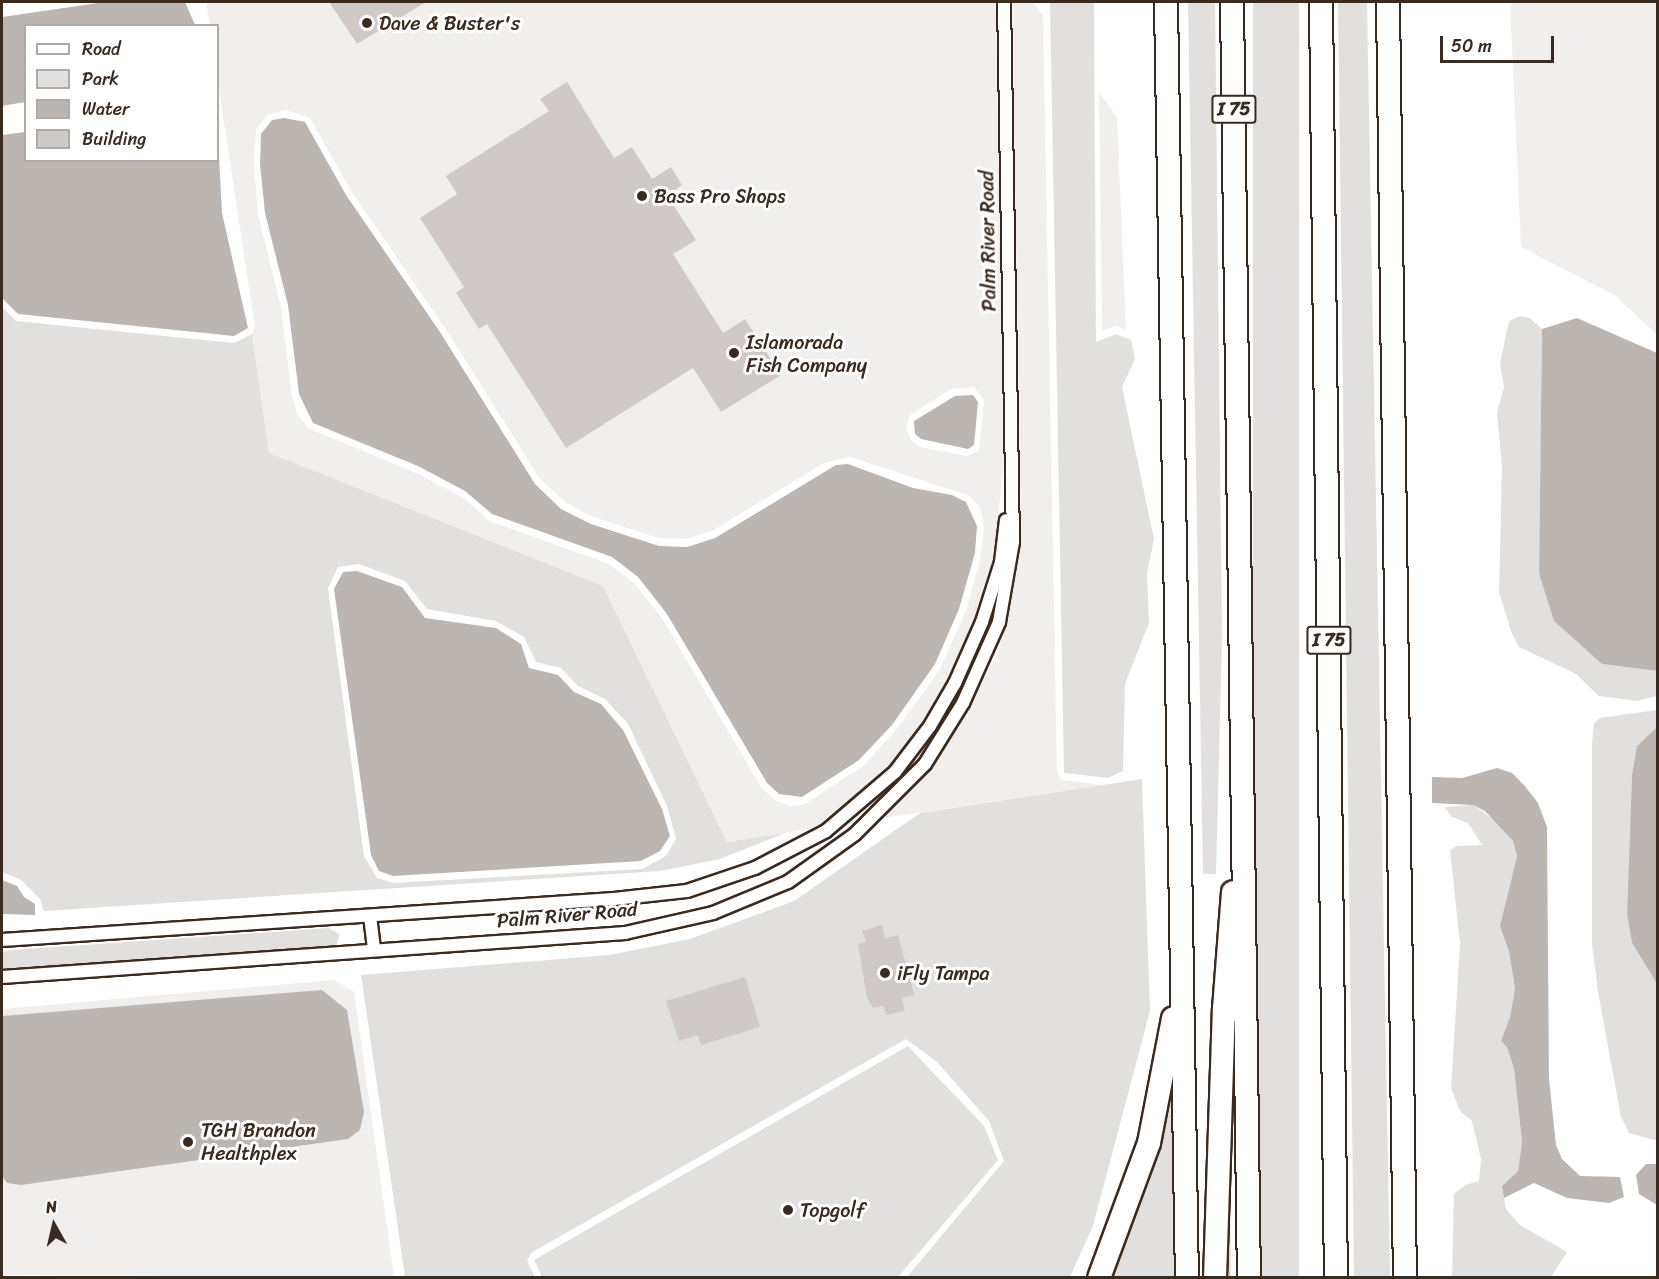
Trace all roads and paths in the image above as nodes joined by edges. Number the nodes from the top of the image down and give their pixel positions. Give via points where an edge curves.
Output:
1 (1004, 2) edge
2 (1166, 2) edge
3 (1232, 2) edge
4 (1321, 2) edge
5 (1388, 2) edge
6 (1011, 480) junction
7 (1244, 826) junction
8 (370, 916) junction
9 (2, 940) edge
10 (374, 950) junction
11 (1180, 951) junction
12 (2, 977) edge
13 (1099, 1278) edge
14 (1187, 1278) edge
15 (1215, 1278) edge
16 (1249, 1278) edge
17 (1336, 1278) edge
18 (1405, 1278) edge

1 - 6 street, Palm River Road
2 - 11 highway
3 - 7 highway, I 75
4 - 17 highway, I 75
5 - 18 highway
6 - 8 street, Palm River Road via 1001,562 982,622 955,683 896,772 826,831 755,868 687,891
6 - 10 street, Palm River Road via 1013,542 999,622 988,654 925,764 855,834 788,882 713,913 625,933
7 - 15 highway via 1228,940
7 - 16 highway, I 75
8 - 9 street, Palm River Road
8 - 10 street
10 - 12 street, Palm River Road
11 - 13 highway via 1167,1059 1152,1133 1135,1189
11 - 14 highway via 1186,1083

